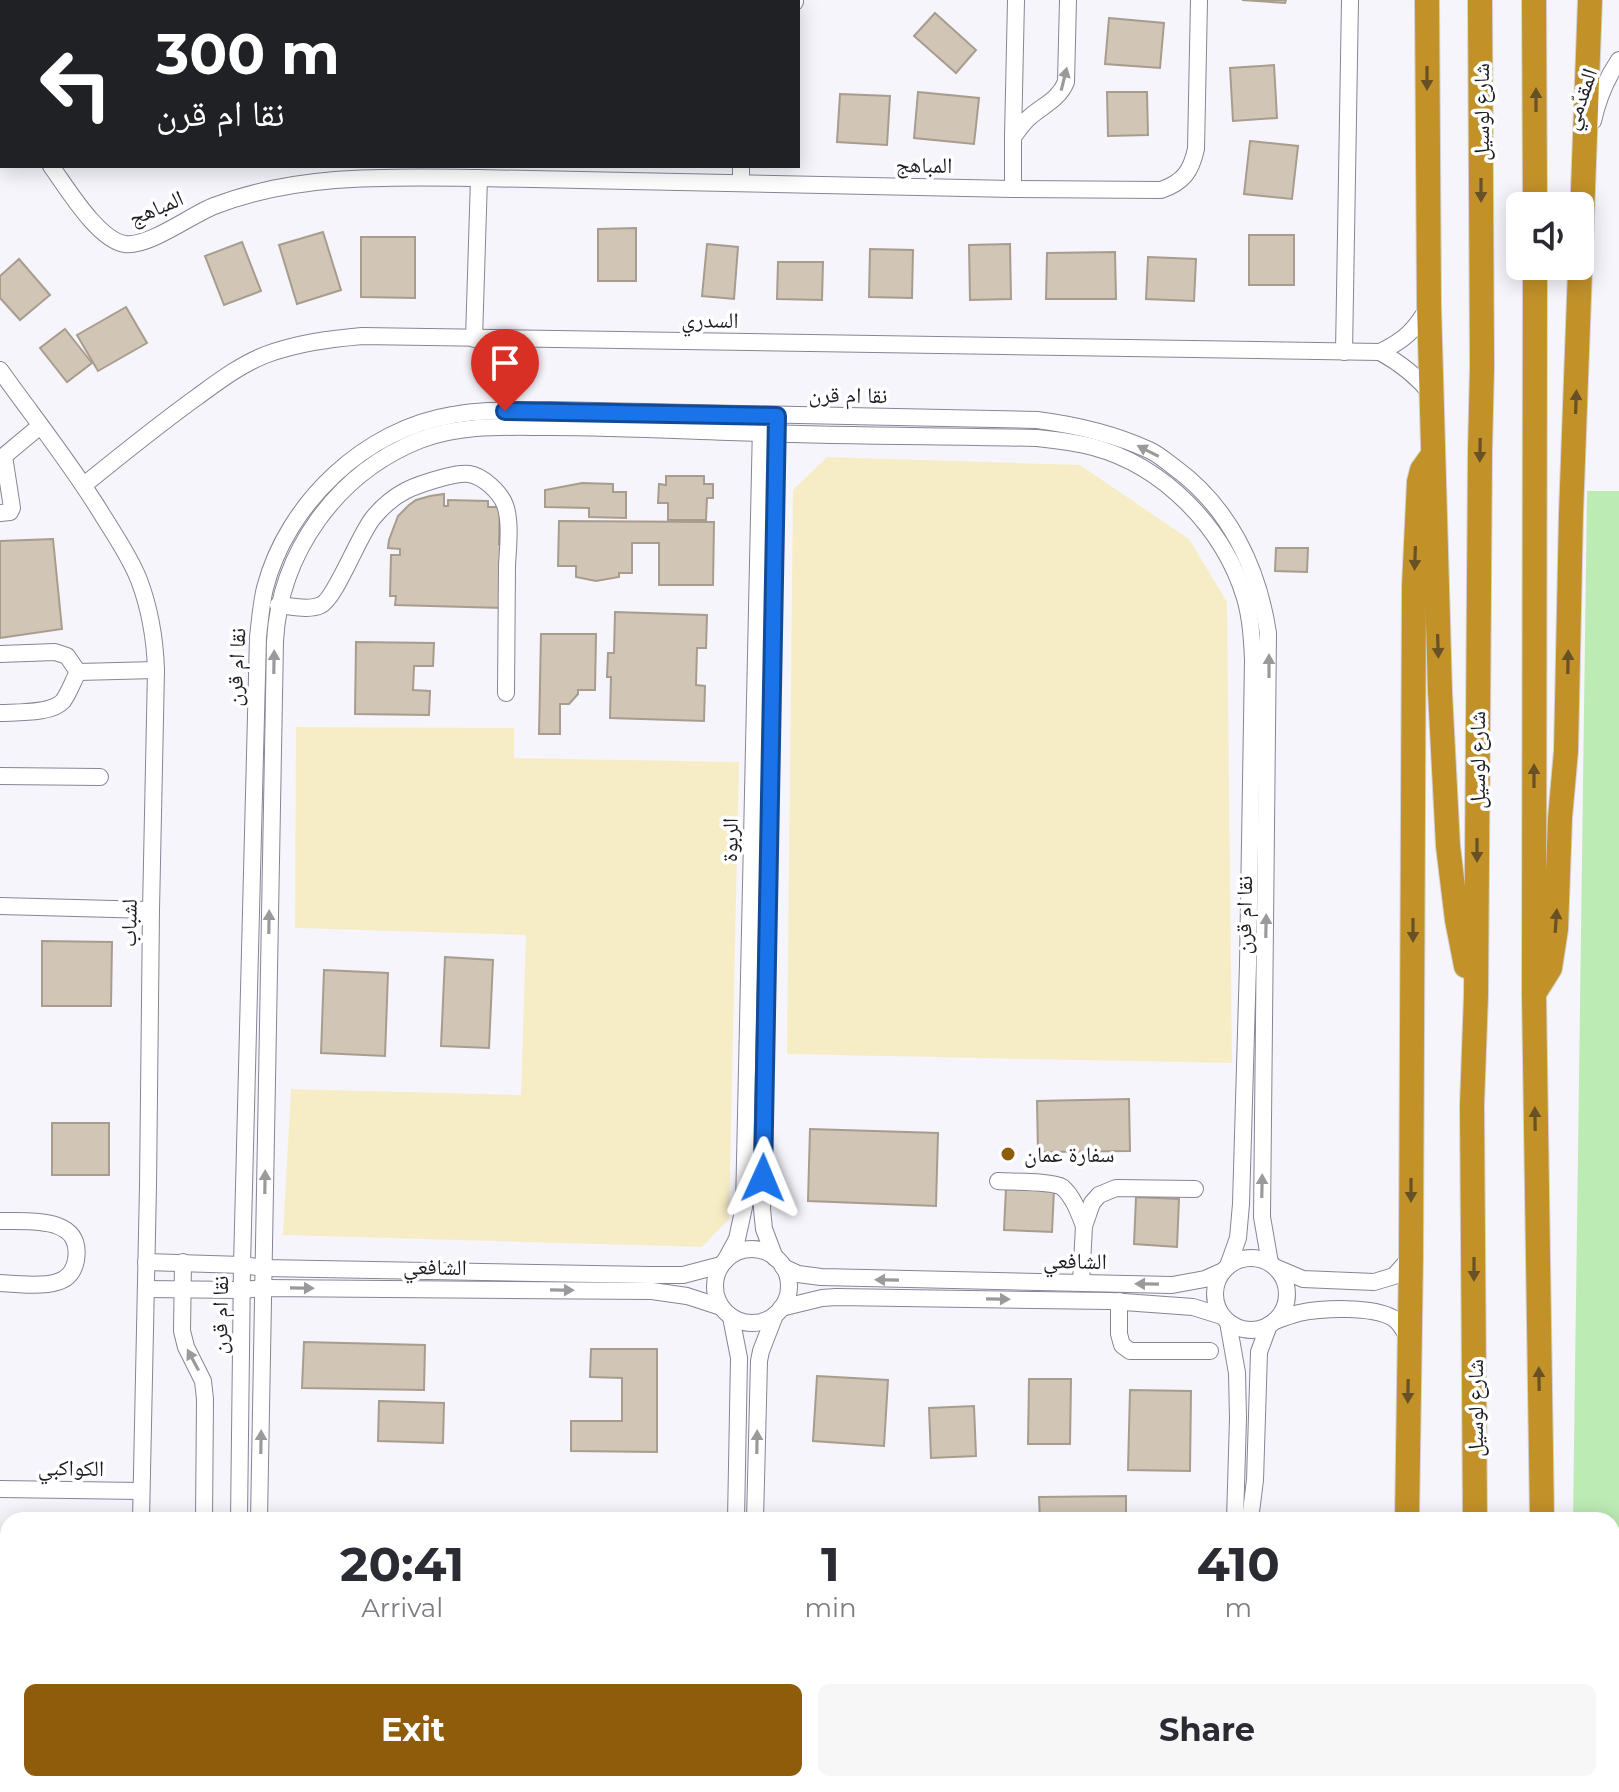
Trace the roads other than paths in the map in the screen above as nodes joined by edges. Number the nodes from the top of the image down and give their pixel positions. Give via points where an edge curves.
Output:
1 (1016, 0) edge
2 (1068, 0) edge
3 (1199, 0) edge
4 (1350, 0) edge
5 (1427, 0) edge
6 (1480, 0) edge
7 (1534, 0) edge
8 (1589, 4) edge
9 (1619, 60) edge
10 (1014, 87) junction
11 (1042, 108) junction
12 (1013, 137) junction
13 (1585, 154) junction
14 (53, 168) edge
15 (741, 168) edge
16 (405, 172) edge
17 (479, 178) junction
18 (741, 183) junction
19 (1013, 189) junction
20 (1535, 192) edge
21 (1535, 280) edge
22 (1429, 305) junction
23 (474, 339) junction
24 (1344, 352) junction
25 (1380, 352) junction
26 (0, 370) edge
27 (1431, 394) junction
28 (769, 424) junction
29 (40, 426) junction
30 (2, 456) edge
31 (1432, 456) junction
32 (84, 485) junction
33 (0, 513) edge
34 (278, 605) junction
35 (0, 654) edge
36 (156, 670) junction
37 (78, 672) junction
38 (506, 693) dead end
39 (0, 713) edge
40 (0, 776) edge
41 (100, 777) dead end
42 (0, 906) edge
43 (151, 910) junction
44 (1534, 994) junction
45 (1476, 995) junction
46 (998, 1181) dead end
47 (1195, 1189) dead end
48 (0, 1221) edge
49 (1084, 1226) junction
50 (1411, 1257) junction
51 (146, 1262) junction
52 (183, 1262) junction
53 (779, 1262) junction
54 (723, 1263) junction
55 (242, 1265) junction
56 (1274, 1266) junction
57 (264, 1268) junction
58 (1225, 1268) junction
59 (0, 1283) edge
60 (1081, 1283) junction
61 (263, 1288) junction
62 (146, 1289) junction
63 (182, 1289) junction
64 (242, 1290) junction
65 (1119, 1301) junction
66 (726, 1312) junction
67 (778, 1312) junction
68 (1225, 1319) junction
69 (1272, 1323) junction
70 (1408, 1338) junction
71 (1210, 1351) dead end
72 (0, 1489) edge
73 (141, 1491) junction
74 (141, 1512) edge
75 (204, 1512) edge
76 (239, 1512) edge
77 (259, 1512) edge
78 (736, 1512) edge
79 (755, 1512) edge
80 (1235, 1512) edge
81 (1251, 1512) edge
82 (1407, 1512) edge
83 (1475, 1512) edge
84 (1542, 1512) edge

1 - 10 street
11 -> 2 street via 1066,82
3 - 19 street, المباهج via 1196,149 1181,180 1161,190
4 - 24 street
5 -> 22 highway
6 -> 45 highway, شارع لوسيل
20 -> 7 highway
8 - 13 highway
9 - 13 street, المقدّمي via 1597,104
10 - 11 street
10 - 12 street
11 - 12 street
12 - 19 street
44 -> 13 highway via 1550,968 1556,929
14 - 16 street, المباهج via 97,227 125,244 140,244 212,207 275,187
15 - 18 street
16 - 17 street, المباهج
17 - 18 street, المباهج
17 - 23 street
18 - 19 street, المباهج
44 -> 21 highway
22 - 25 street via 1404,340
22 - 27 highway
23 - 24 street, السدري
23 - 32 street, السدري via 362,336 325,339 263,356 177,411
24 - 25 street, السدري
25 - 27 street
26 - 29 street, لشباب
27 - 31 highway
28 - 34 street, نقا ام قرن via 472,427 419,441 378,462 337,495 295,556
28 - 53 street, الربوة via 762,1209 764,1229
28 - 54 street, الربوة via 744,1207 737,1239
28 - 55 street, نقا ام قرن via 550,410 450,415 405,429 366,451 298,516 268,580 258,637
56 -> 28 street, نقا ام قرن via 1262,1217 1268,633 1250,563 1227,521 1184,474 1152,451 1091,428 1037,420
28 - 58 street, نقا ام قرن via 1037,438 1095,447 1133,463 1172,489 1231,563 1245,599 1253,660 1241,1204 1238,1238
29 - 30 street
29 - 32 street, لشباب
30 - 33 street via 12,508
31 -> 45 highway via 1448,846 1465,965
31 -> 50 highway via 1419,482 1414,586
32 - 36 street, لشباب via 139,582
34 - 38 street via 308,608 331,596 372,519 396,495 420,483 472,474 505,504
57 -> 34 street, نقا ام قرن
35 - 37 street via 55,652 67,656
36 - 37 street
36 - 43 street, لشباب
37 - 39 street via 55,706
40 - 41 street
42 - 43 street
43 - 51 street, لشباب
84 -> 44 highway
45 -> 83 highway, شارع لوسيل
46 - 49 street via 1061,1187
47 - 49 street via 1105,1191 1092,1203
48 - 59 street via 59,1225 74,1239 77,1253 75,1267 58,1282
49 - 60 street
50 - 56 street via 1394,1276 1374,1282 1303,1279
50 - 70 highway
51 - 52 street, الشافعي
51 - 62 street, لشباب
52 - 55 street, الشافعي
52 - 63 street
53 - 54 street via 755,1249 733,1254
60 -> 53 street, الشافعي via 821,1277 798,1274
53 - 67 street via 789,1288
54 - 57 street, الشافعي via 683,1275
54 - 66 street via 715,1286
55 - 57 street, الشافعي
55 - 64 street, نقا ام قرن
56 - 58 street via 1249,1258
56 - 69 street via 1288,1295 1282,1314
57 - 61 street, نقا ام قرن
58 -> 60 street, الشافعي via 1205,1279 1172,1285
58 - 68 street via 1215,1298
61 - 64 street, الشافعي
61 -> 66 street, الشافعي via 652,1291 687,1296
77 -> 61 street, نقا ام قرن
62 - 63 street, الشافعي
62 - 73 street, لشباب
63 - 64 street, الشافعي
75 -> 63 street via 205,1399 182,1331
64 - 76 street, نقا ام قرن
67 -> 65 street, الشافعي via 836,1297
65 - 68 street, الشافعي via 1185,1306
65 - 71 street via 1119,1334 1130,1351
66 - 67 street via 754,1323
66 - 78 street via 739,1358
79 -> 67 street via 759,1361
68 - 69 street via 1248,1330
68 - 80 street via 1237,1373
69 - 70 street via 1321,1309 1375,1312 1399,1323
69 - 81 street via 1259,1352
70 -> 82 highway
72 - 73 street, الكواكبي
73 - 74 street, لشباب

